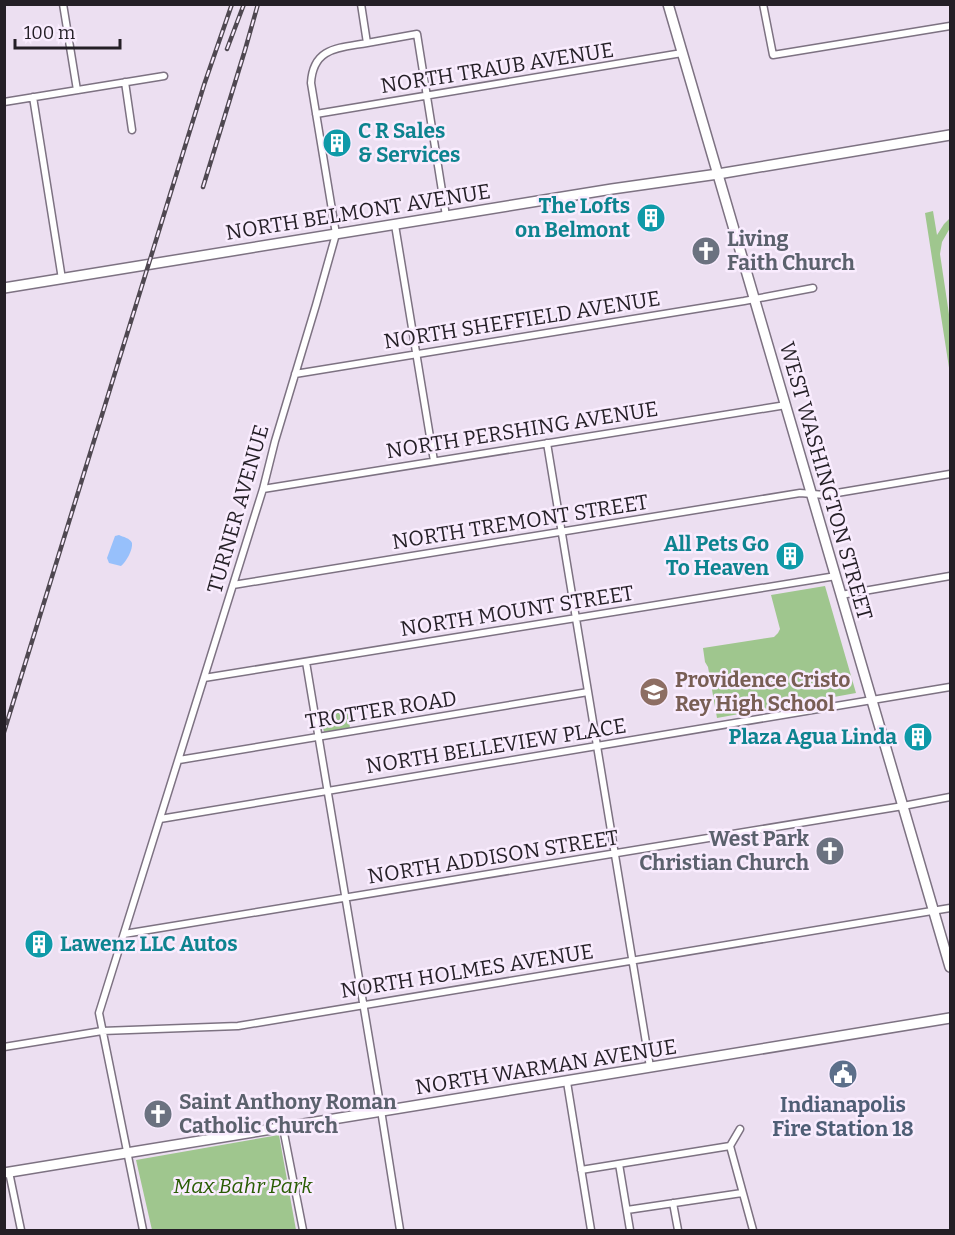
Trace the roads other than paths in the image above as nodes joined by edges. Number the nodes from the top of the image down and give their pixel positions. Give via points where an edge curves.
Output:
1 (63, 4) edge
2 (361, 4) edge
3 (668, 4) edge
4 (763, 4) edge
5 (951, 26) edge
6 (367, 43) junction
7 (682, 53) junction
8 (164, 76) dead end
9 (125, 82) junction
10 (77, 90) junction
11 (426, 96) junction
12 (33, 97) junction
13 (4, 102) edge
14 (316, 114) junction
15 (132, 130) dead end
16 (951, 135) edge
17 (718, 174) junction
18 (447, 216) junction
19 (395, 225) junction
20 (336, 234) junction
21 (62, 279) junction
22 (4, 288) edge
23 (813, 288) dead end
24 (754, 299) junction
25 (416, 354) junction
26 (295, 374) junction
27 (786, 405) junction
28 (547, 443) junction
29 (434, 461) junction
30 (951, 474) edge
31 (263, 489) junction
32 (812, 494) junction
33 (562, 532) junction
34 (836, 576) junction
35 (951, 576) edge
36 (233, 585) junction
37 (841, 595) junction
38 (576, 618) junction
39 (306, 662) junction
40 (204, 678) junction
41 (951, 687) edge
42 (588, 692) junction
43 (872, 700) junction
44 (319, 737) junction
45 (597, 746) junction
46 (178, 760) junction
47 (328, 791) junction
48 (951, 797) edge
49 (903, 806) junction
50 (160, 819) junction
51 (615, 853) junction
52 (346, 898) junction
53 (951, 908) edge
54 (934, 911) junction
55 (124, 934) junction
56 (633, 960) junction
57 (951, 967) edge
58 (364, 1005) junction
59 (951, 1018) edge
60 (102, 1031) junction
61 (4, 1047) edge
62 (651, 1067) junction
63 (567, 1082) junction
64 (381, 1112) junction
65 (283, 1128) junction
66 (740, 1129) dead end
67 (730, 1146) junction
68 (128, 1154) junction
69 (619, 1164) junction
70 (581, 1170) junction
71 (7, 1173) edge
72 (742, 1192) junction
73 (673, 1203) junction
74 (627, 1210) junction
75 (21, 1230) edge
76 (143, 1230) edge
77 (303, 1230) edge
78 (400, 1230) edge
79 (591, 1230) edge
80 (630, 1230) edge
81 (678, 1230) edge
82 (753, 1230) edge

1 - 10 street
2 - 6 street
3 - 7 main road, WEST WASHINGTON STREET
4 - 5 street via 773,55
6 - 11 street, TURNER AVENUE via 417,34
6 - 14 street, TURNER AVENUE via 334,48 318,60 311,83
7 - 11 street, NORTH TRAUB AVENUE
7 - 17 main road, WEST WASHINGTON STREET
8 - 9 street
9 - 10 street
9 - 15 street
10 - 12 street
11 - 14 street, NORTH TRAUB AVENUE
11 - 18 street
12 - 13 street
12 - 21 street
14 - 20 street, TURNER AVENUE
16 - 17 main road, NORTH BELMONT AVENUE
17 - 18 main road, NORTH BELMONT AVENUE
17 - 24 main road, WEST WASHINGTON STREET
18 - 19 main road, NORTH BELMONT AVENUE
19 - 20 main road, NORTH BELMONT AVENUE
19 - 25 street
20 - 21 main road, NORTH BELMONT AVENUE
20 - 26 street, TURNER AVENUE
21 - 22 main road, NORTH BELMONT AVENUE
23 - 24 street, NORTH SHEFFIELD AVENUE
24 - 25 street, NORTH SHEFFIELD AVENUE
24 - 27 main road, WEST WASHINGTON STREET
25 - 26 street, NORTH SHEFFIELD AVENUE
25 - 29 street
26 - 31 street, TURNER AVENUE
27 - 28 street, NORTH PERSHING AVENUE
27 - 32 main road, WEST WASHINGTON STREET
28 - 29 street, NORTH PERSHING AVENUE
28 - 33 street
29 - 31 street, NORTH PERSHING AVENUE
30 - 32 street, NORTH TREMONT STREET
31 - 36 street, TURNER AVENUE
32 - 33 street, NORTH TREMONT STREET
32 - 34 main road, WEST WASHINGTON STREET
33 - 36 street, NORTH TREMONT STREET
33 - 38 street
34 - 37 main road, WEST WASHINGTON STREET
34 - 38 street, NORTH MOUNT STREET
35 - 37 street
36 - 40 street, TURNER AVENUE
37 - 43 main road, WEST WASHINGTON STREET
38 - 39 street, NORTH MOUNT STREET
38 - 42 street
39 - 40 street, NORTH MOUNT STREET
39 - 44 street
40 - 46 street, TURNER AVENUE
41 - 43 street, NORTH BELLEVIEW PLACE
42 - 44 street, TROTTER ROAD
42 - 45 street
43 - 45 street, NORTH BELLEVIEW PLACE
43 - 49 main road, WEST WASHINGTON STREET
44 - 46 street, TROTTER ROAD
44 - 47 street
45 - 47 street, NORTH BELLEVIEW PLACE
45 - 51 street
46 - 50 street, TURNER AVENUE
47 - 50 street, NORTH BELLEVIEW PLACE
47 - 52 street
48 - 49 street, NORTH ADDISON STREET
49 - 51 street, NORTH ADDISON STREET
49 - 54 main road, WEST WASHINGTON STREET
50 - 55 street, TURNER AVENUE
51 - 52 street, NORTH ADDISON STREET
51 - 56 street
52 - 55 street, NORTH ADDISON STREET
52 - 58 street
53 - 54 street, NORTH HOLMES AVENUE
54 - 56 street, NORTH HOLMES AVENUE
54 - 57 main road, WEST WASHINGTON STREET
55 - 60 street, TURNER AVENUE via 99,1013
56 - 58 street, NORTH HOLMES AVENUE
56 - 62 street
58 - 60 street, NORTH HOLMES AVENUE via 231,1027
58 - 64 street
59 - 62 main road, NORTH WARMAN AVENUE
60 - 61 street, NORTH HOLMES AVENUE
60 - 68 street
62 - 63 main road, NORTH WARMAN AVENUE
63 - 64 main road, NORTH WARMAN AVENUE
63 - 70 street
64 - 65 main road, NORTH WARMAN AVENUE
64 - 78 street
65 - 68 main road, NORTH WARMAN AVENUE
65 - 77 street
66 - 67 street
67 - 69 street
67 - 72 street
68 - 71 main road, NORTH WARMAN AVENUE
68 - 76 street
69 - 70 street
69 - 74 street
70 - 79 street
71 - 75 street
72 - 73 street
72 - 82 street
73 - 74 street
73 - 81 street
74 - 80 street

